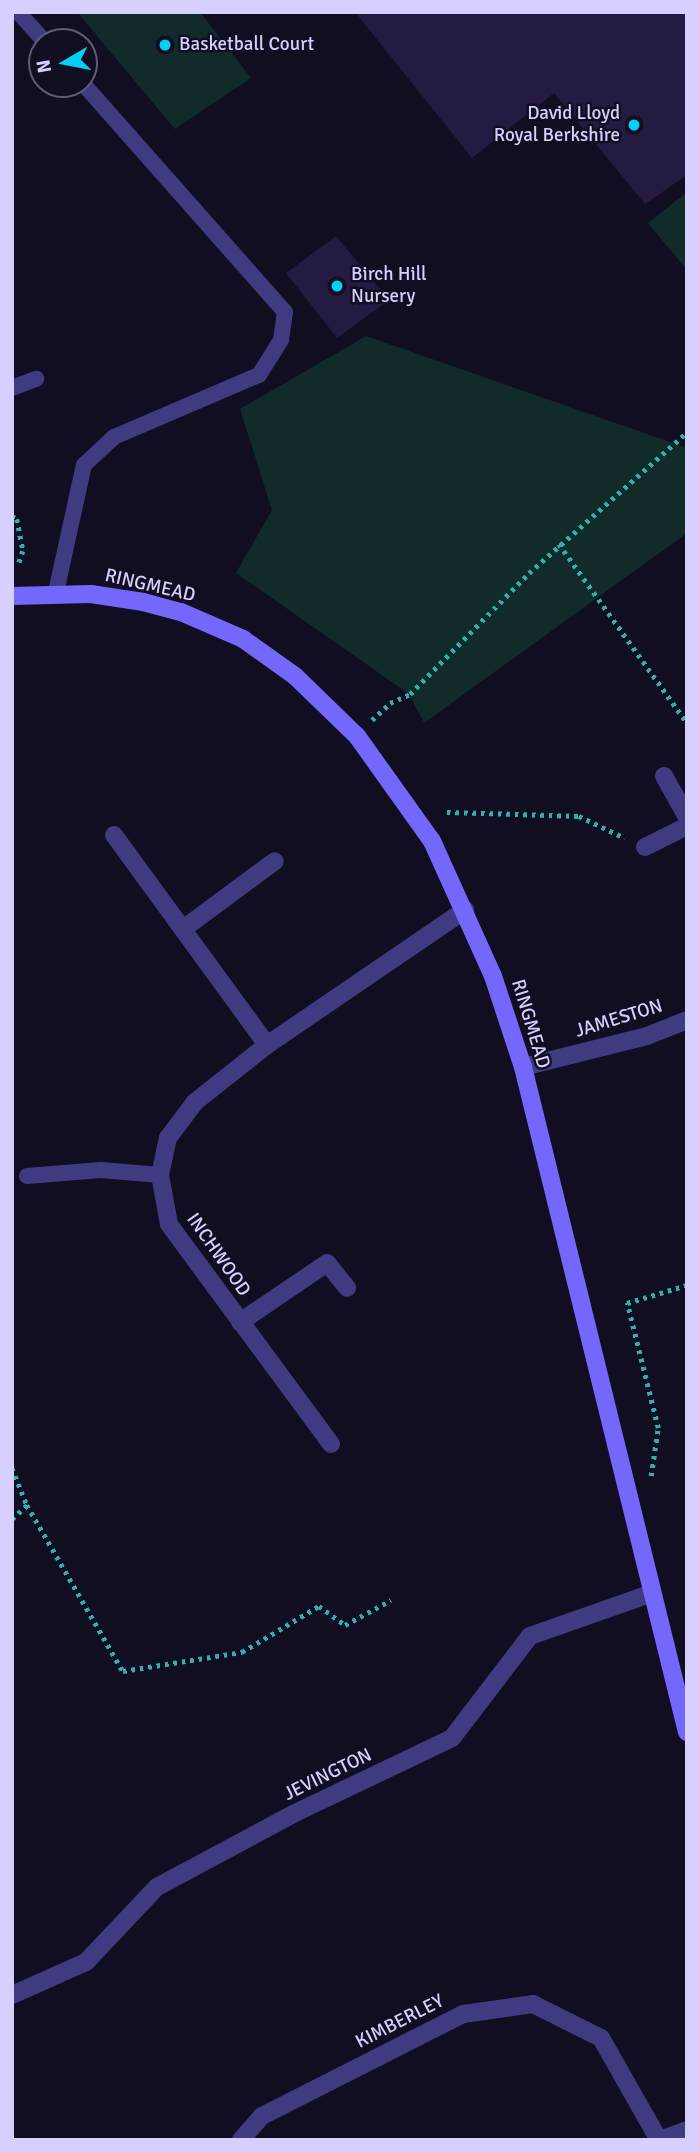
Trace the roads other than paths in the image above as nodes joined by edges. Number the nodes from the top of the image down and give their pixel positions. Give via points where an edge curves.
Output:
1 (18, 12) edge
2 (32, 28) edge
3 (95, 98) edge
4 (36, 379) dead end
5 (12, 388) edge
6 (56, 592) junction
7 (12, 596) edge
8 (664, 776) dead end
9 (687, 817) edge
10 (687, 826) edge
11 (114, 835) dead end
12 (645, 847) road end
13 (275, 861) dead end
14 (465, 910) junction
15 (183, 929) junction
16 (687, 1020) edge
17 (267, 1045) junction
18 (523, 1067) junction
19 (160, 1175) junction
20 (27, 1176) dead end
21 (347, 1288) dead end
22 (240, 1322) junction
23 (331, 1444) dead end
24 (652, 1593) junction
25 (687, 1732) edge
26 (12, 1995) edge
27 (687, 2130) edge
28 (241, 2140) edge
29 (660, 2140) edge

1 - 2 lane
3 - 6 lane via 285,312 281,340 259,375 114,437 84,465
4 - 5 lane
6 - 7 street, RINGMEAD
6 - 14 street, RINGMEAD via 91,594 181,612 271,657 358,736 432,842
8 - 9 street
10 - 12 street
11 - 15 street
13 - 15 street
14 - 17 street, INCHWOOD
14 - 18 street, RINGMEAD
15 - 17 street
16 - 18 street, JAMESTON via 647,1036
17 - 19 street, INCHWOOD via 195,1102 168,1138
18 - 24 street, RINGMEAD
19 - 20 lane via 101,1170
19 - 22 street, INCHWOOD via 169,1224
21 - 22 street, INCHWOOD via 327,1263
22 - 23 street, INCHWOOD
24 - 25 street, RINGMEAD
24 - 26 street, JEVINGTON via 530,1636 452,1738 293,1814 157,1887 86,1962
27 - 29 street, KIMBERLEY
28 - 29 street, KIMBERLEY via 262,2116 463,2014 533,2004 601,2038

